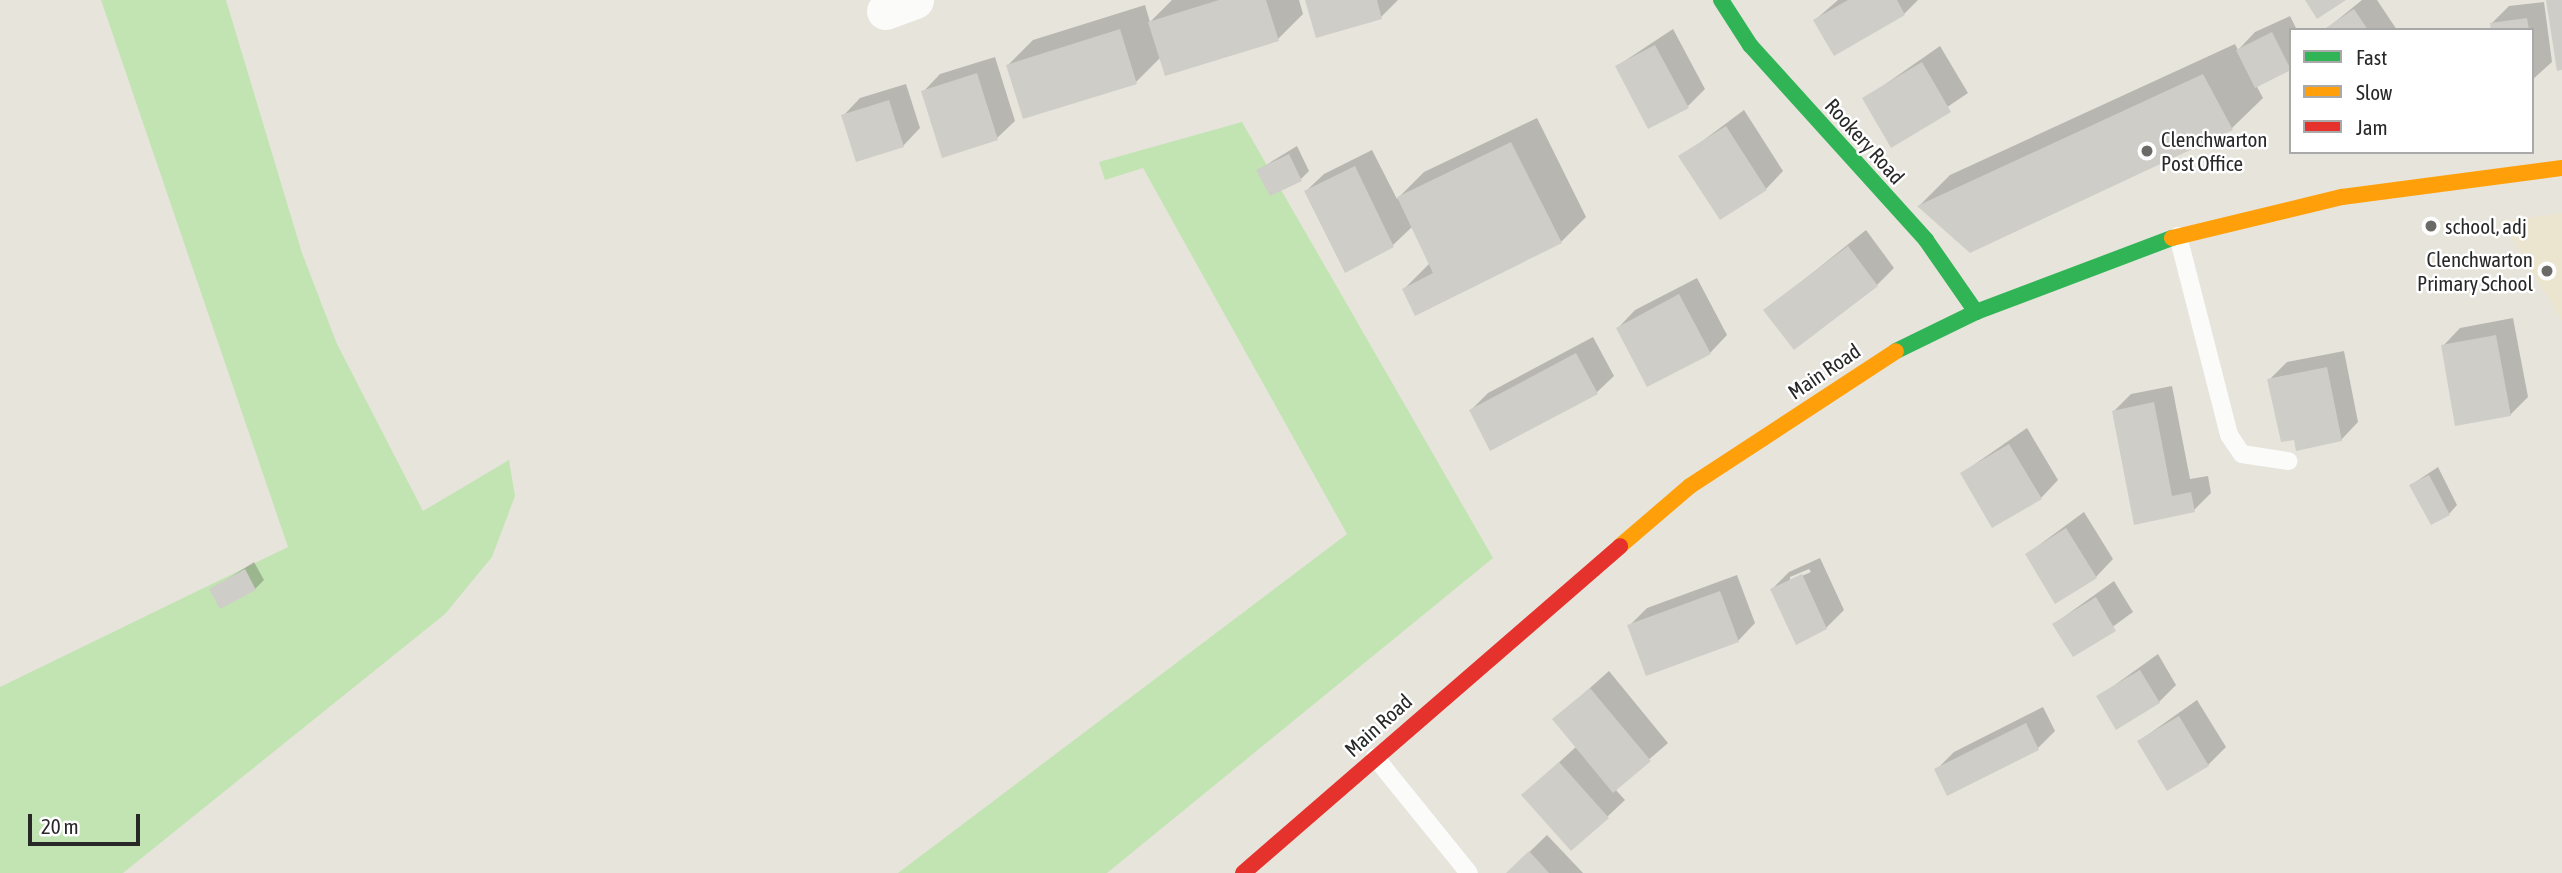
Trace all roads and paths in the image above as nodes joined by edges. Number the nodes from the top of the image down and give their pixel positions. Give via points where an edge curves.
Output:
1 (1721, 0) edge
2 (2562, 168) edge
3 (2178, 236) junction
4 (1976, 312) junction
5 (2288, 461) dead end
6 (1375, 757) junction
7 (1243, 873) edge
8 (1469, 873) edge

1 - 4 street, Rookery Road via 1750,45 1926,240
2 - 3 street, Main Road via 2342,197
3 - 4 street, Main Road
3 - 5 lane via 2229,435 2242,454
4 - 6 street, Main Road via 1881,358 1690,486
6 - 7 street, Main Road
6 - 8 lane

